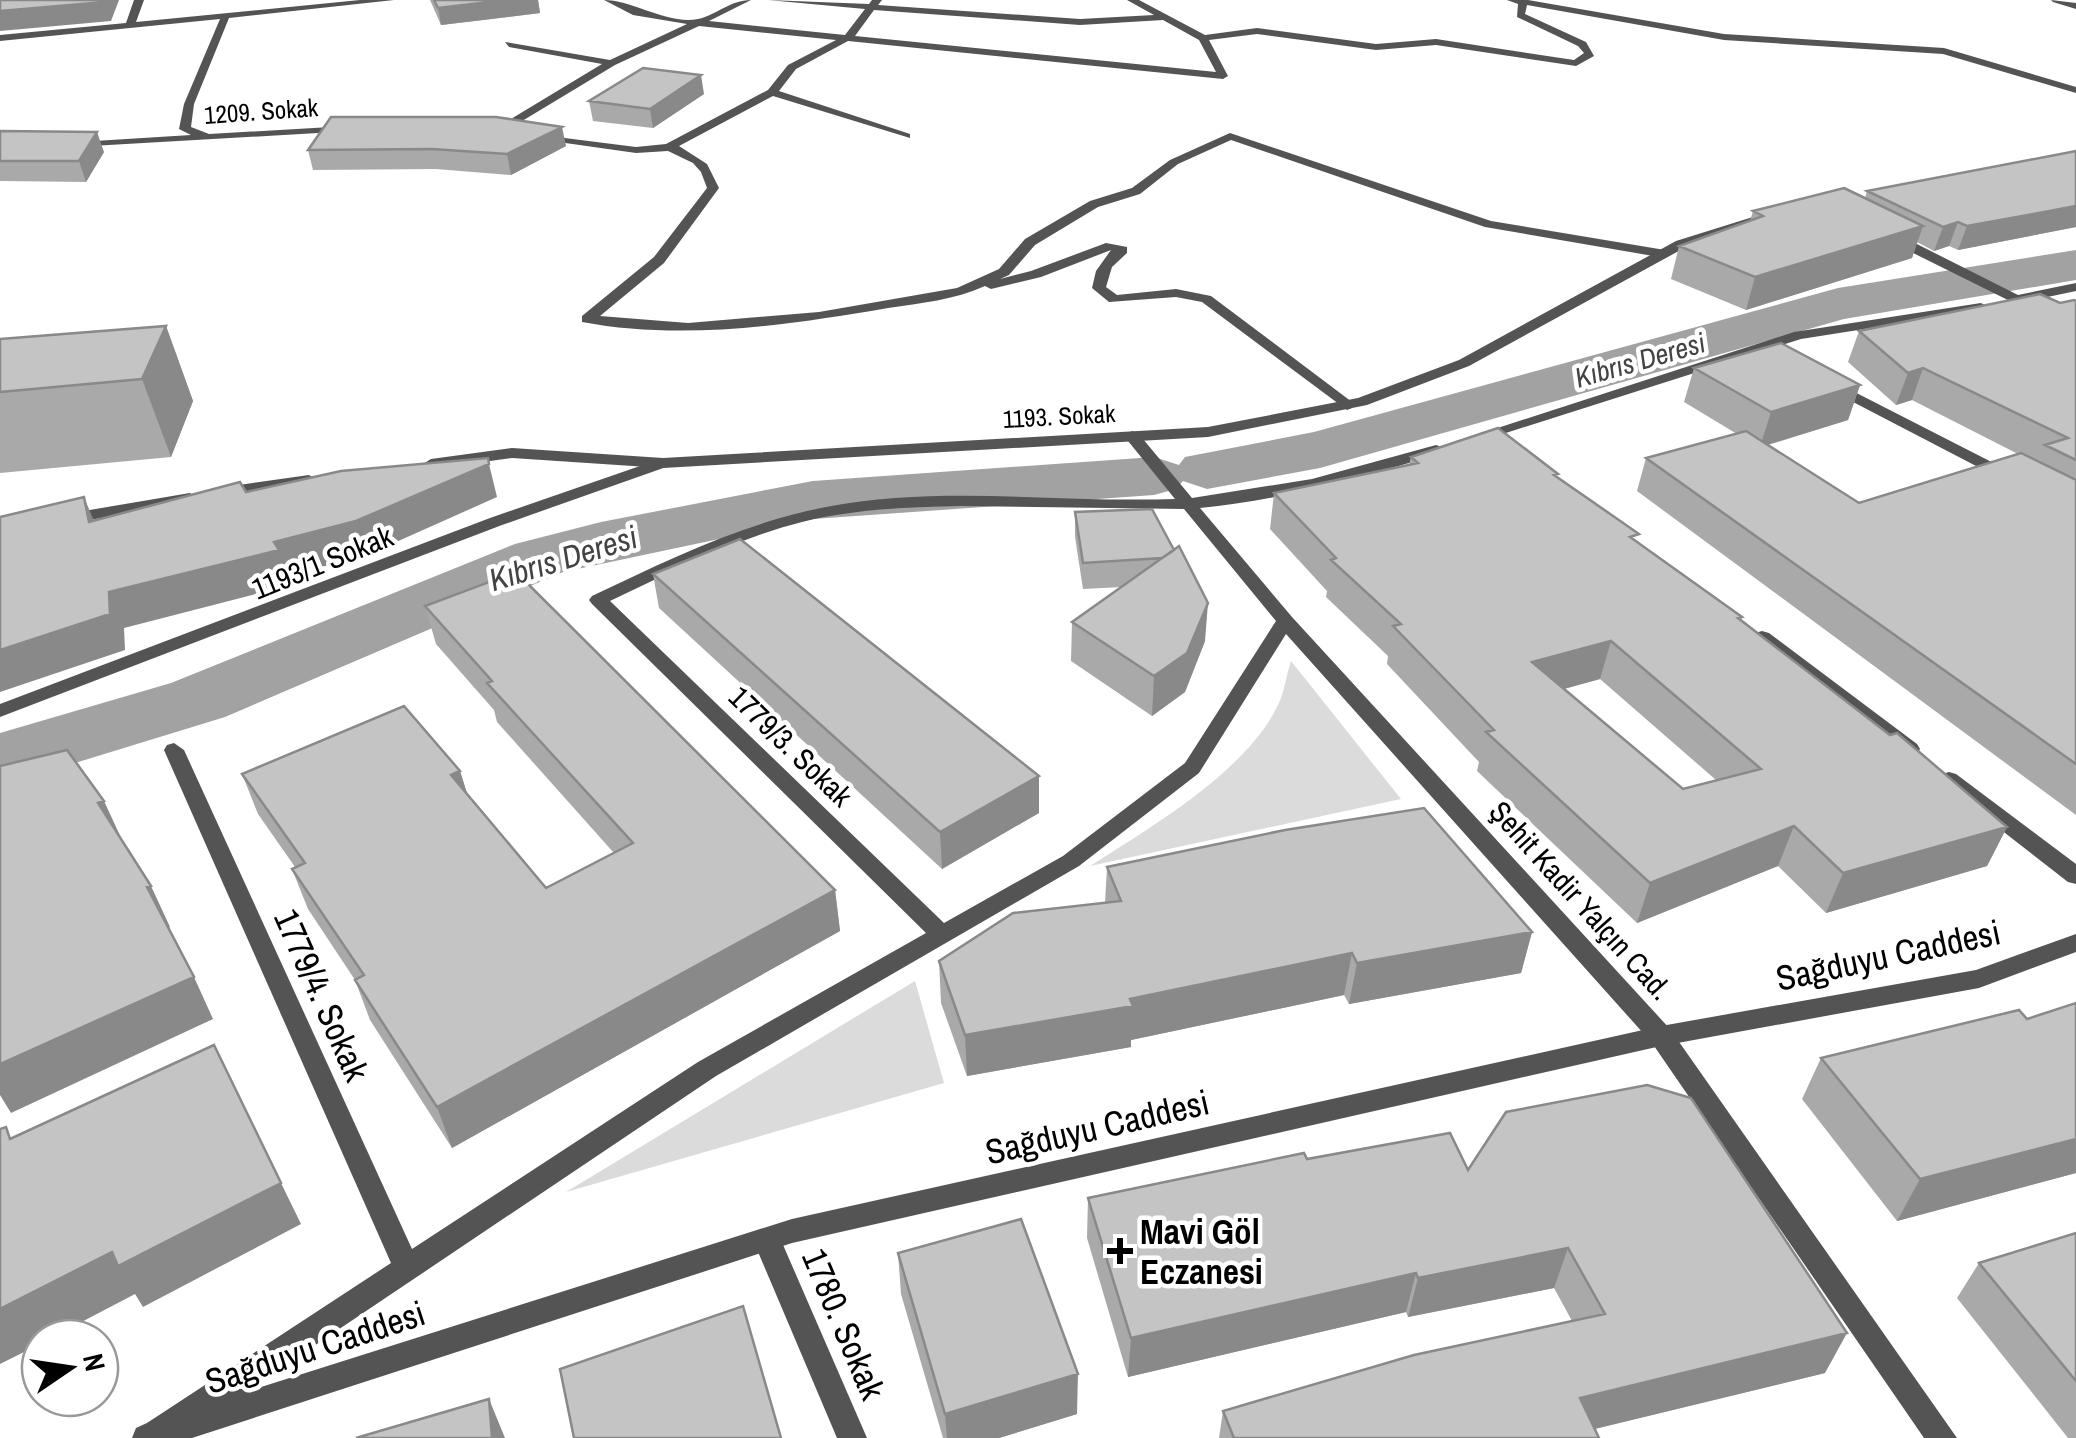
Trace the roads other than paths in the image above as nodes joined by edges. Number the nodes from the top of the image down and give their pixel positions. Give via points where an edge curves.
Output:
1 (139, 0) edge
2 (389, 0) edge
3 (608, 0) edge
4 (746, 0) edge
5 (773, 0) edge
6 (1132, 0) edge
7 (2056, 0) edge
8 (1517, 2) edge
9 (875, 3) edge
10 (2076, 6) edge
11 (1160, 18) junction
12 (225, 19) junction
13 (702, 23) junction
14 (129, 27) junction
15 (850, 36) junction
16 (0, 38) edge
17 (1203, 38) junction
18 (508, 44) dead end
19 (611, 63) junction
20 (2076, 90) edge
21 (772, 92) junction
22 (370, 129) edge
23 (483, 130) edge
24 (500, 130) junction
25 (906, 136) dead end
26 (206, 137) junction
27 (56, 146) edge
28 (668, 147) junction
29 (1774, 216) edge
30 (1882, 232) edge
31 (1665, 254) junction
32 (2076, 287) edge
33 (960, 292) junction
34 (2013, 299) junction
35 (2076, 330) edge
36 (1758, 348) junction
37 (1775, 356) edge
38 (1827, 383) edge
39 (1347, 406) junction
40 (1132, 436) junction
41 (664, 463) junction
42 (418, 466) edge
43 (323, 478) edge
44 (2028, 487) edge
45 (1187, 504) junction
46 (44, 523) edge
47 (1285, 621) junction
48 (1746, 624) edge
49 (0, 711) edge
50 (174, 750) dead end
51 (2076, 876) edge
52 (942, 935) junction
53 (2076, 943) edge
54 (1661, 1036) junction
55 (767, 1240) junction
56 (407, 1268) junction
57 (154, 1436) edge
58 (852, 1438) edge
59 (1942, 1438) edge

1 - 14 street
2 - 12 street
3 - 13 street via 636,13
4 - 13 street
5 - 9 street
6 - 11 street
7 - 10 street
8 - 17 street via 1520,15 1590,54 1576,64 1436,42 1376,47 1257,32
8 - 20 street via 1724,38 1944,51
9 - 11 street via 1080,22
9 - 15 street
11 - 17 street
12 - 14 street
12 - 26 street via 185,129
13 - 15 street
13 - 19 street
14 - 16 street
15 - 17 street via 1224,76
15 - 21 street via 792,67
18 - 19 street
19 - 24 street
21 - 25 street
21 - 28 street
22 - 26 street, 1209. Sokak
23 - 24 street
24 - 28 street via 636,150
26 - 27 street, 1209. Sokak
28 - 33 street via 710,172 713,188 659,260 587,319 688,327 819,316
29 - 31 street, 1193. Sokak
30 - 34 street
31 - 33 street via 1489,224 1230,136 1174,162 1136,191 1094,204 1030,242 1004,272
31 - 39 street, 1193. Sokak via 1464,364
32 - 34 street
33 - 39 street via 1111,246 1122,250 1099,278 1099,288 1114,299 1206,299
34 - 35 street
34 - 36 street via 1799,335
36 - 37 street
36 - 45 street via 1502,438 1346,477
38 - 44 street
39 - 40 street, 1193. Sokak via 1208,432
40 - 41 street, 1193. Sokak
40 - 45 street, Şehit Kadir Yalçın Cad.
41 - 42 street, 1193. Sokak via 512,453
41 - 49 street, 1193/1 Sokak
43 - 46 street
45 - 47 street, Şehit Kadir Yalçın Cad.
45 - 52 street, 1779/3. Sokak via 831,510 743,532 598,600
47 - 52 street via 1192,768 1071,861
47 - 54 street, Şehit Kadir Yalçın Cad.
48 - 51 street
50 - 56 street, 1779/4. Sokak
52 - 56 street via 707,1070
53 - 54 street, Sağduyu Caddesi via 1979,979
54 - 55 street, Sağduyu Caddesi
54 - 59 street, Şehit Kadir Yalçın Cad.
55 - 57 street, Sağduyu Caddesi
55 - 58 street, 1780. Sokak
56 - 57 street

